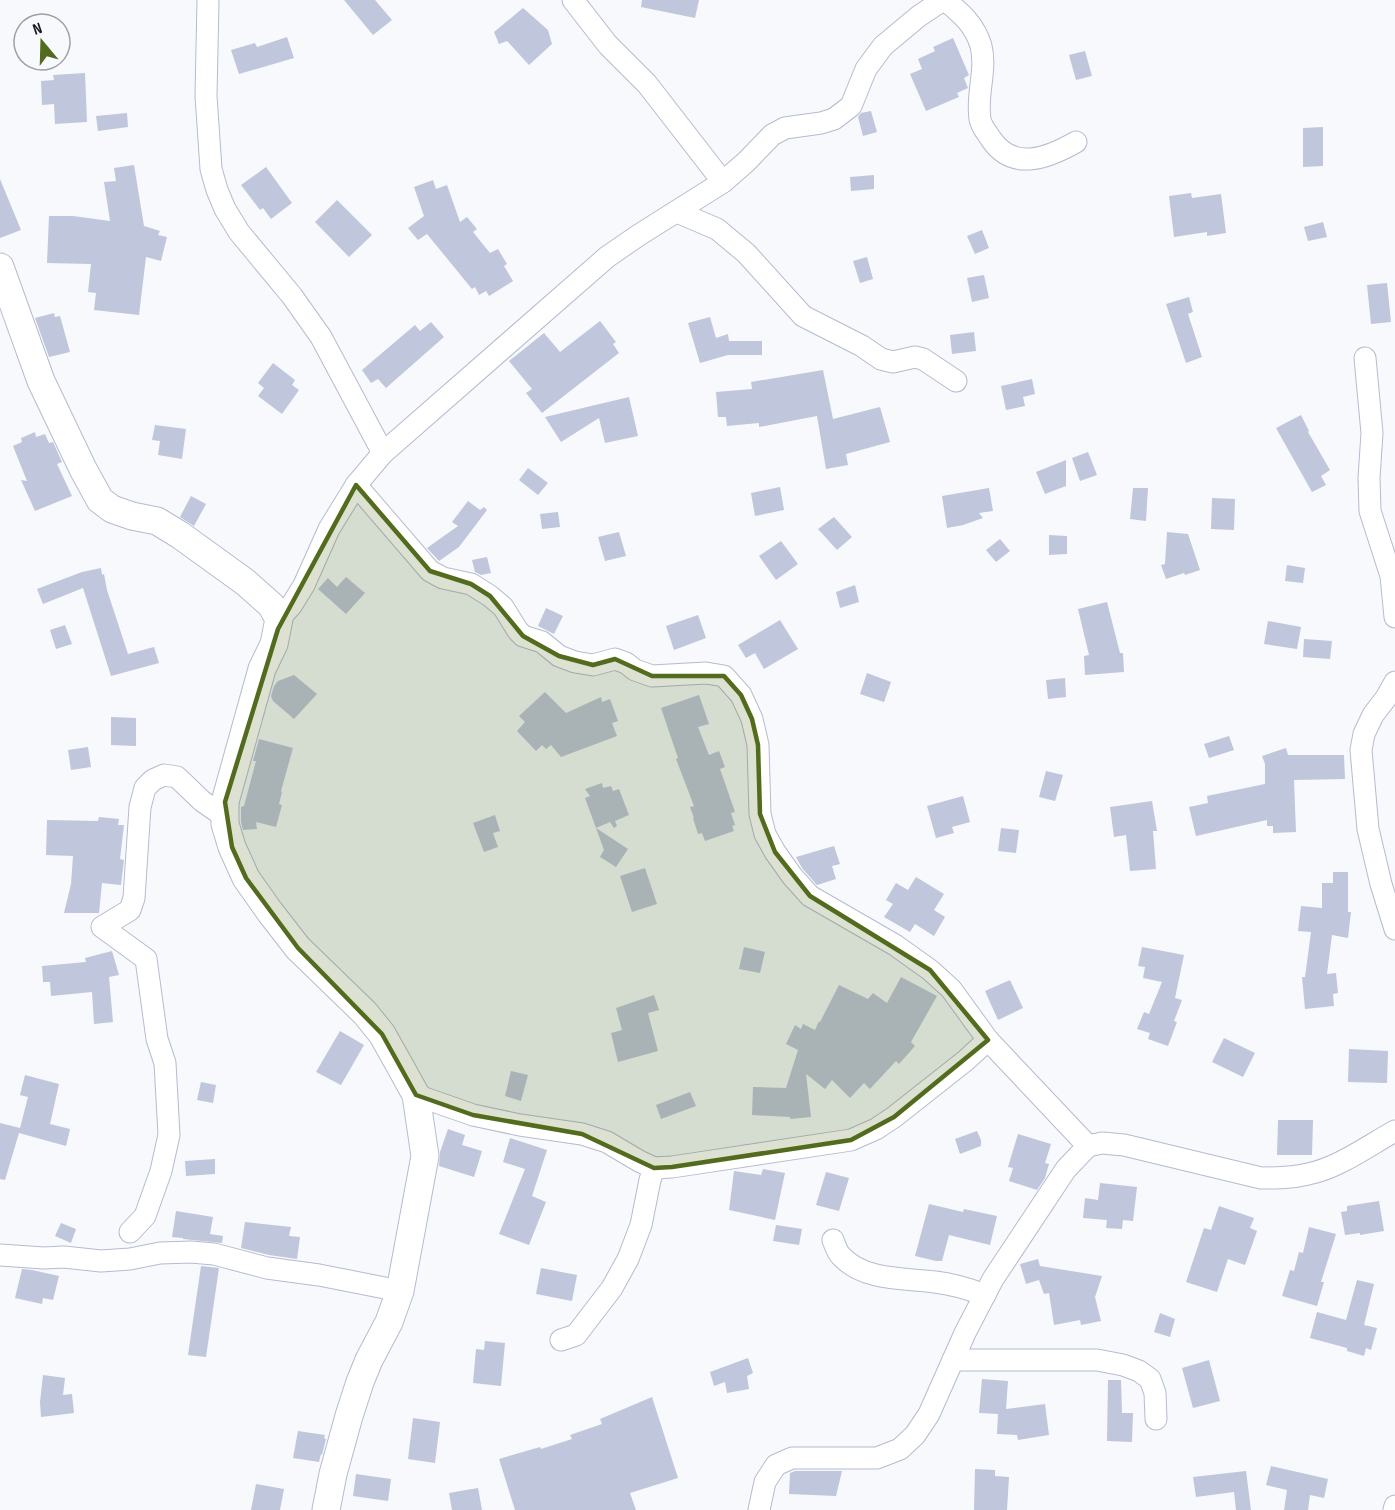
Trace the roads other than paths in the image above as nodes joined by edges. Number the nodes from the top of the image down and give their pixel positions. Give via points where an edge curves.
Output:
1 (208, 0) edge
2 (573, 0) edge
3 (944, 0) edge
4 (1076, 141) dead end
5 (723, 182) junction
6 (677, 212) junction
7 (0, 267) edge
8 (1365, 358) dead end
9 (956, 381) dead end
10 (382, 453) junction
11 (356, 485) junction
12 (1395, 617) edge
13 (279, 620) junction
14 (1395, 682) edge
15 (225, 817) junction
16 (1395, 929) edge
17 (988, 1040) junction
18 (416, 1095) junction
19 (1395, 1131) edge
20 (1088, 1146) junction
21 (654, 1168) junction
22 (130, 1232) dead end
23 (833, 1240) dead end
24 (0, 1254) edge
25 (400, 1291) junction
26 (985, 1295) junction
27 (561, 1340) dead end
28 (953, 1360) junction
29 (1156, 1419) dead end
30 (326, 1510) edge
31 (759, 1510) edge

1 - 10 street via 206,96 216,190 239,232 321,337
2 - 5 street via 608,45 647,84
3 - 4 street via 975,30 981,48 980,122 993,143 1004,154 1024,159 1041,158
3 - 5 street via 883,46 866,69 851,106 834,119 785,128 772,135
5 - 6 street
6 - 9 street via 717,229 746,253 802,316 881,359 923,359
6 - 10 street via 607,257
7 - 13 street via 41,381 100,500 112,509 157,521 180,535 245,582 271,605
8 - 12 street via 1371,433 1370,511 1391,576
10 - 11 street
11 - 13 street via 329,528 304,585
11 - 17 street via 430,571 471,584 490,596 503,607 523,636 542,642 558,656 593,665 615,659 652,676 724,676 741,695 752,719 765,834 792,876 810,896 930,970 951,989
13 - 15 street via 229,786
14 - 16 street via 1373,716 1360,750 1368,829
15 - 18 street via 232,847 246,878 298,948 382,1034
15 - 22 street via 177,777 164,775 153,780 145,788 140,807 130,910 102,927 146,959 157,1040 165,1064 169,1135 145,1216
17 - 20 street
17 - 21 street via 894,1117 851,1140
18 - 21 street via 473,1115 582,1134 607,1142
18 - 25 street via 425,1156
19 - 20 street via 1331,1167 1282,1178 1261,1178 1124,1145
20 - 26 street via 1066,1169
21 - 27 street via 641,1225 628,1259 612,1288 576,1335
23 - 26 street via 839,1255 866,1273 960,1286
24 - 25 street via 101,1261 160,1253 214,1254 267,1268
25 - 30 street via 357,1394
26 - 28 street
28 - 29 street via 1097,1360 1123,1365 1150,1378
28 - 31 street via 929,1414 915,1436 900,1449 877,1458 792,1458 776,1465 765,1482

